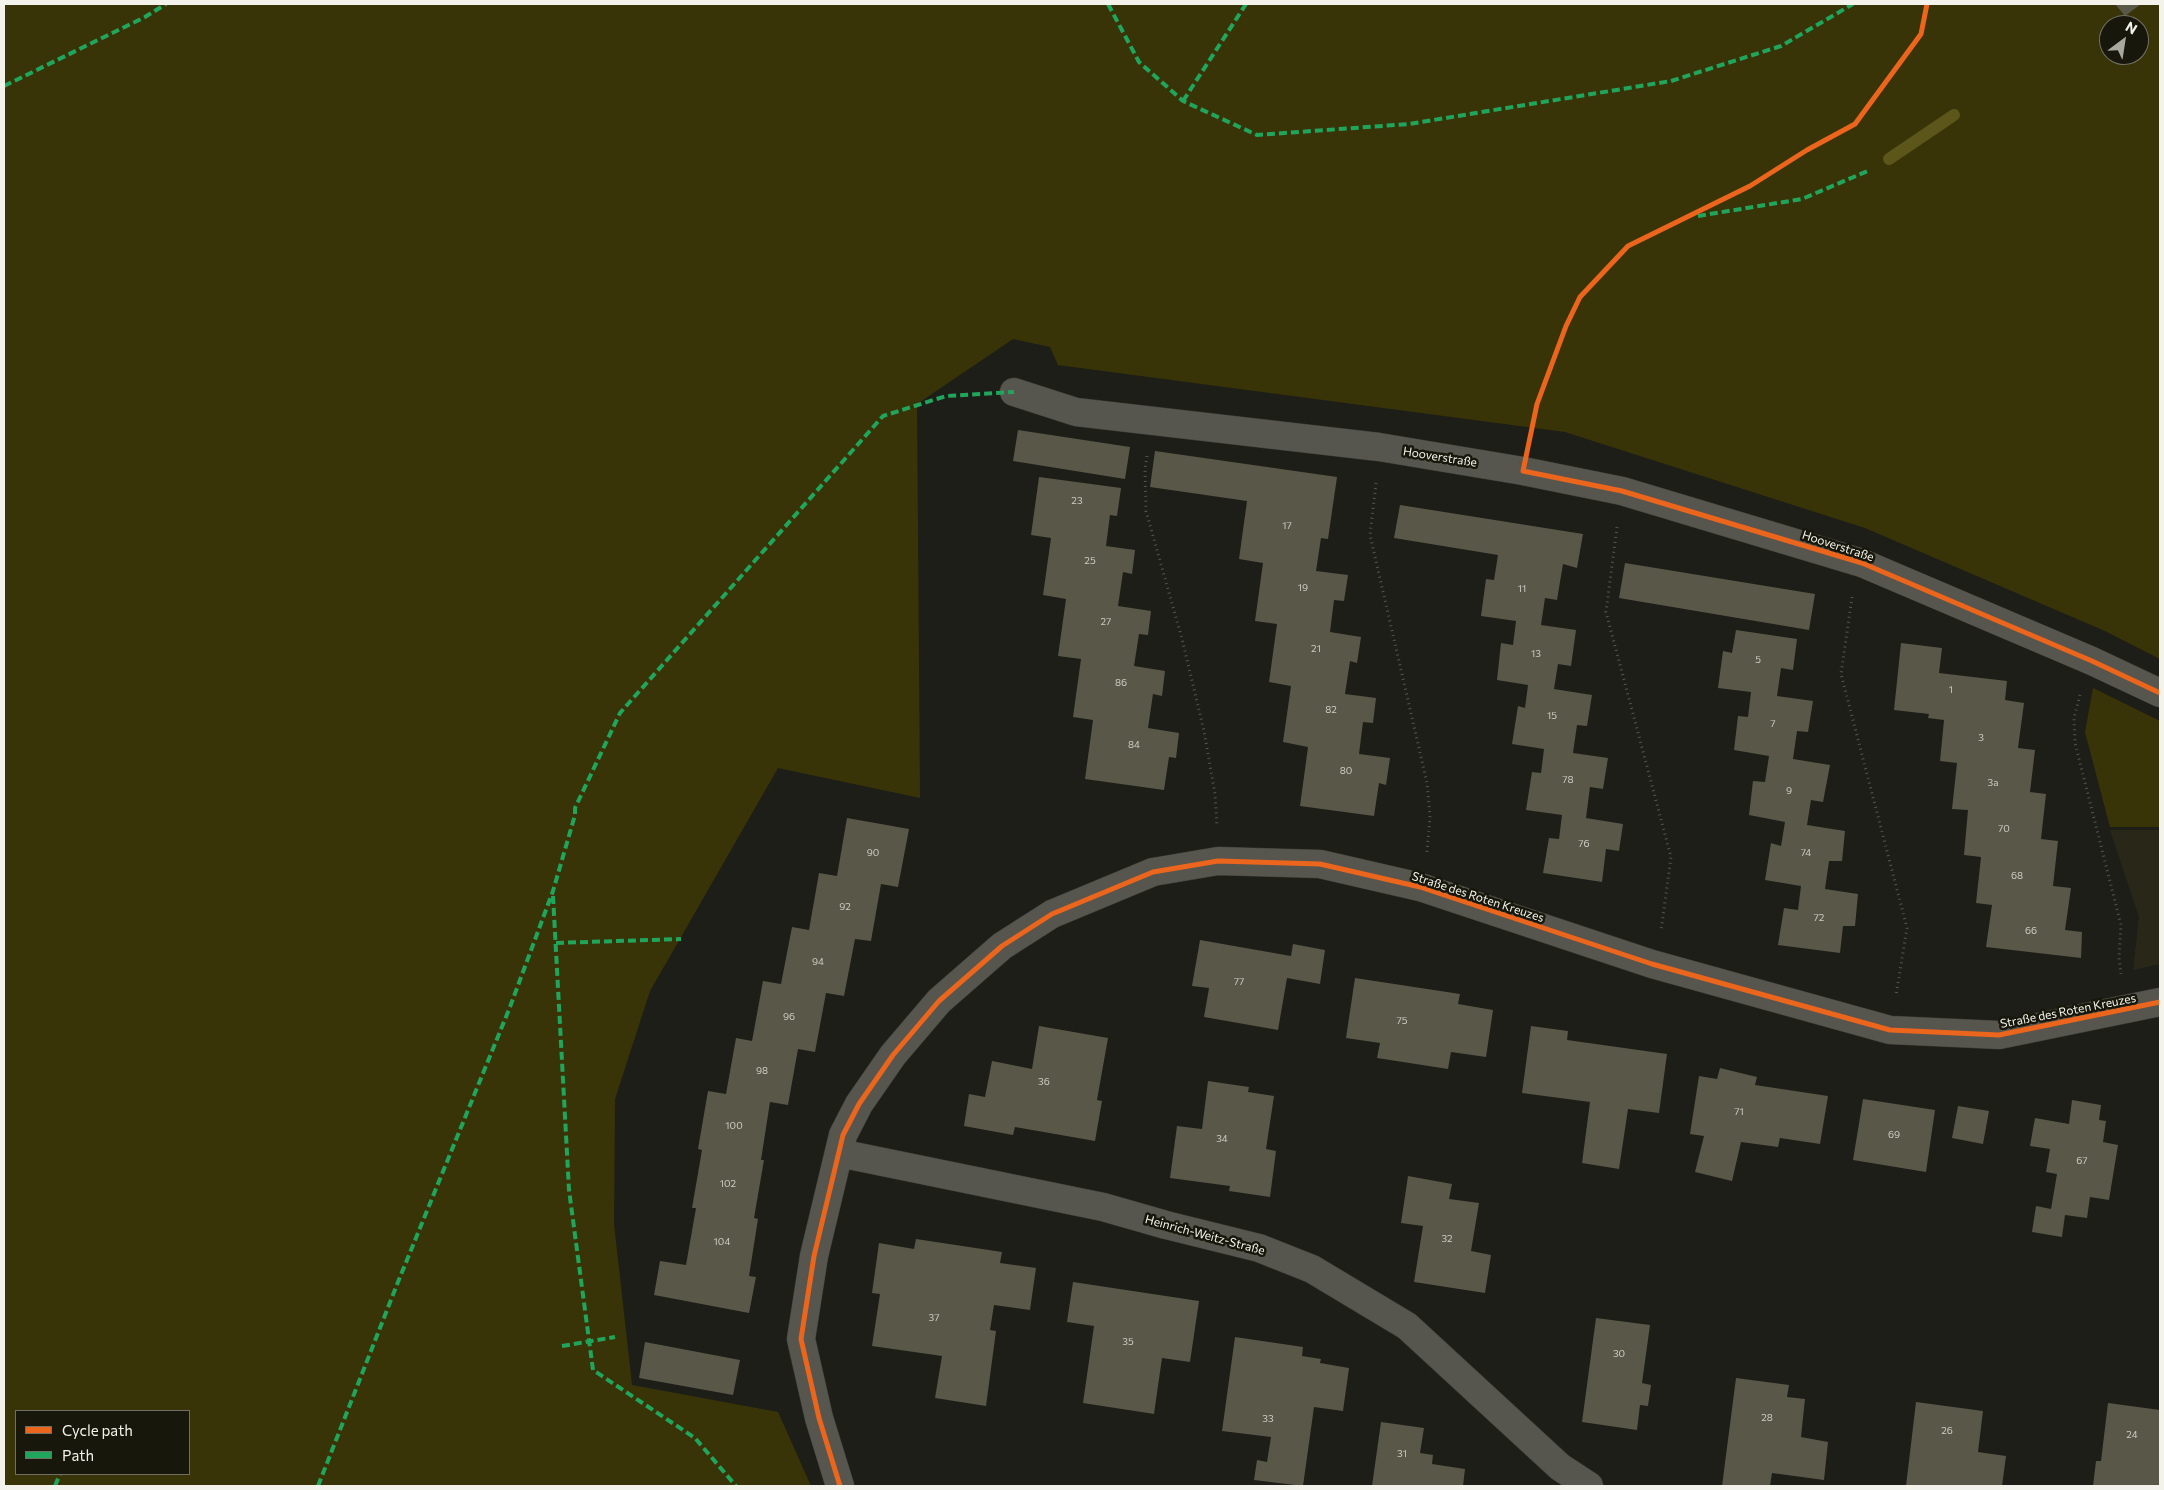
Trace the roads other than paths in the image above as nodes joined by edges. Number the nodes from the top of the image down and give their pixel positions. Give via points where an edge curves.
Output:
1 (1014, 392) dead end
2 (2160, 693) edge
3 (2160, 1002) edge
4 (839, 1153) junction
5 (840, 1486) edge
6 (1589, 1486) edge

1 - 2 street, Hooverstraße via 1076,412 1379,447 1523,471 1622,492 1862,563 2092,660
3 - 4 street, Straße des Roten Kreuzes via 2000,1035 1890,1030 1652,964 1420,887 1320,864 1218,861 1153,872 1052,914 1002,946 939,1001 893,1055 859,1104 843,1135
4 - 5 street, Straße des Roten Kreuzes via 814,1256 801,1339 819,1418
4 - 6 street, Heinrich-Weitz-Straße via 1103,1207 1259,1248 1312,1270 1407,1326 1560,1467

